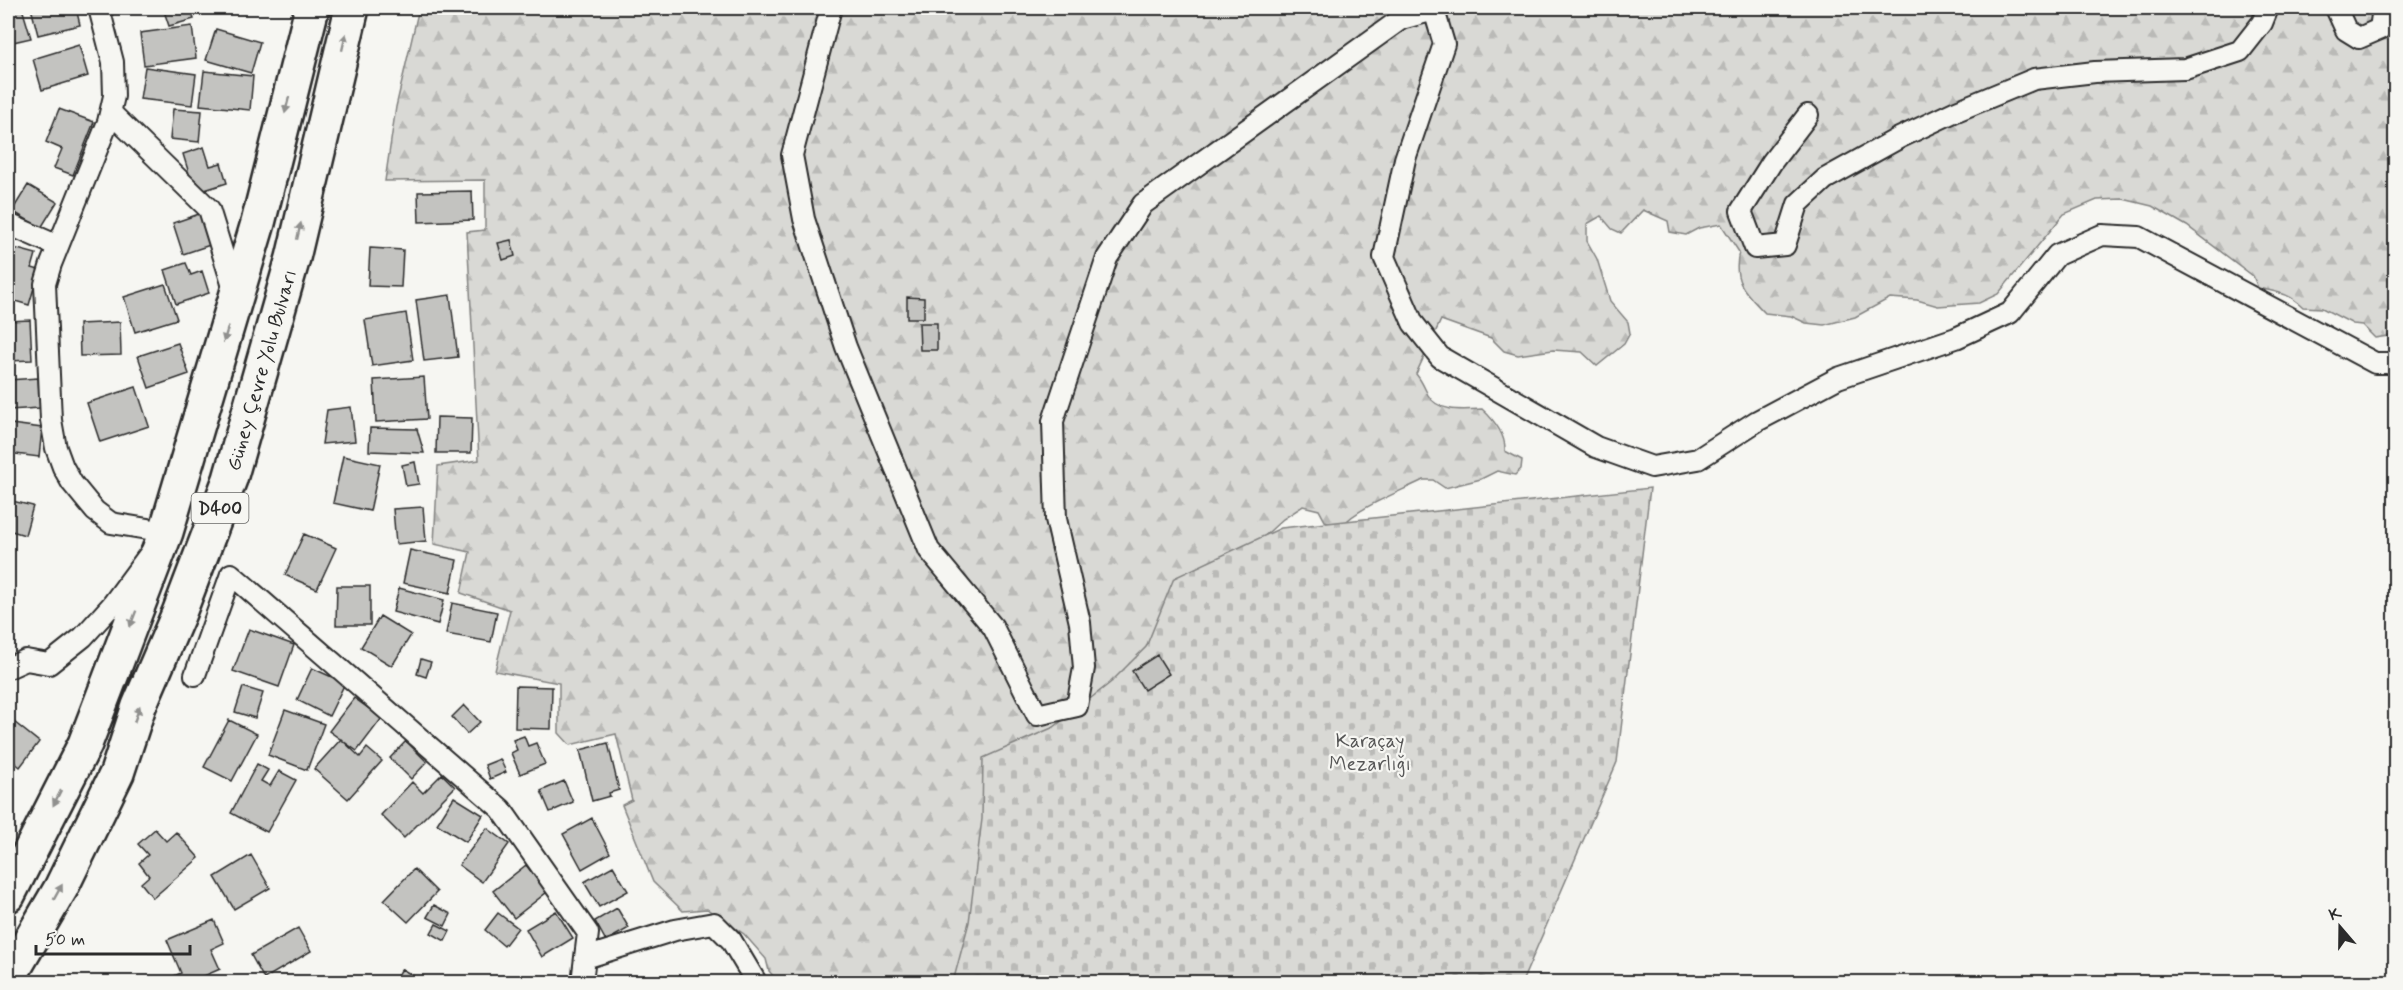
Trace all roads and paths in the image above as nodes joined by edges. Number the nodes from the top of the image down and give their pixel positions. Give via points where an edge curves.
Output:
1 (99, 8) edge
2 (312, 8) edge
3 (352, 8) edge
4 (831, 8) edge
5 (2268, 8) edge
6 (2336, 8) edge
7 (2383, 8) edge
8 (111, 113) junction
9 (1808, 115) dead end
10 (8, 224) edge
11 (58, 246) junction
12 (237, 299) junction
13 (2396, 363) edge
14 (166, 532) junction
15 (8, 668) edge
16 (195, 675) dead end
17 (8, 895) edge
18 (585, 958) junction
19 (8, 978) edge
20 (582, 982) edge
21 (756, 982) edge

1 - 8 street via 113,62
2 -> 12 highway, D400
19 -> 3 highway, Güney Çevre Yolu Bulvarı / D400 via 61,888 117,773 230,479 293,258
4 - 13 street via 792,155 804,219 846,347 929,550 993,627 1037,715 1077,706 1084,668 1080,623 1056,519 1053,421 1107,258 1143,204 1401,19 1434,10 1444,44 1405,159 1384,256 1413,322 1440,357 1596,447 1652,467 1698,459 1757,421 1838,378 1956,338 2010,313 2057,255 2102,235 2139,237 2375,363
5 - 9 street via 2262,23 2240,51 2185,69 2034,79 1954,112 1825,179 1798,204 1785,245 1755,248 1741,211
6 - 7 street via 2346,30 2359,38 2380,28
8 - 11 street
8 - 12 street via 209,209
10 - 11 street
11 - 14 street via 45,284 44,300 56,448 72,483 95,511 111,523
12 -> 14 highway, D400
14 - 15 street via 83,637 49,664 26,660
14 -> 17 highway, D400 via 85,744
16 - 18 street via 231,574 501,809 588,933
18 - 20 street
18 - 21 street via 675,930 714,923 731,940

